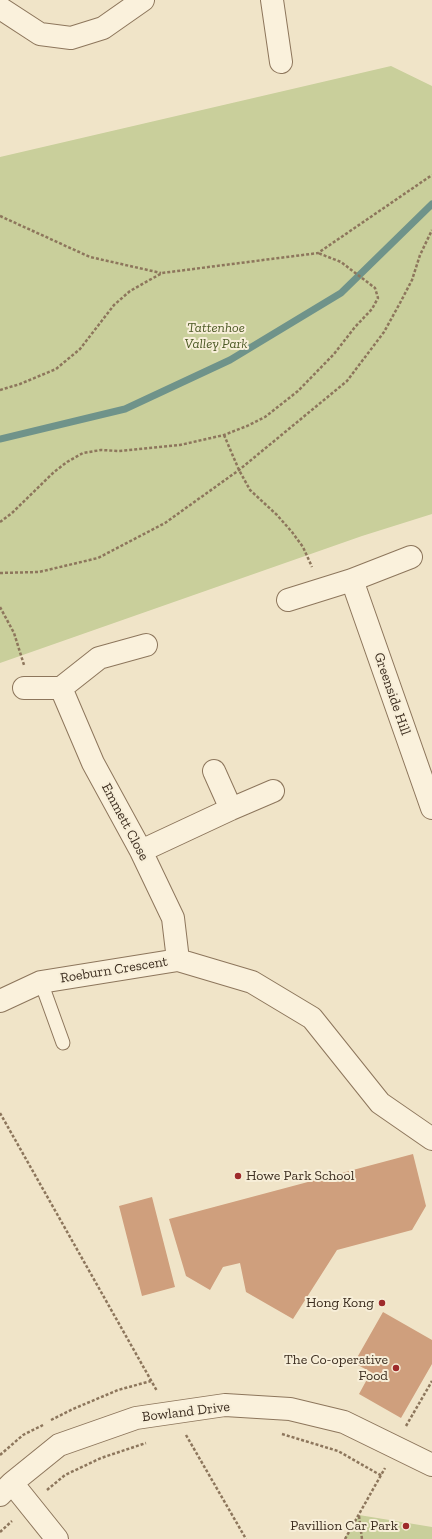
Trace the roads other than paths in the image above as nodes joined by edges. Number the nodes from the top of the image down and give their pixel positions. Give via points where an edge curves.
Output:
1 (143, 0) edge
2 (272, 0) edge
3 (0, 8) edge
4 (281, 62) dead end
5 (411, 557) dead end
6 (352, 580) junction
7 (288, 600) dead end
8 (146, 645) dead end
9 (24, 688) road end
10 (61, 688) junction
11 (214, 771) dead end
12 (273, 791) dead end
13 (432, 808) edge
14 (231, 809) junction
15 (141, 851) junction
16 (178, 960) junction
17 (41, 982) junction
18 (0, 1001) edge
19 (63, 1043) dead end
20 (432, 1138) edge
21 (431, 1462) edge
22 (6, 1489) edge
23 (57, 1539) edge

1 - 3 street via 103,28 71,38 40,34
2 - 4 street
5 - 6 street
6 - 7 street
6 - 13 street, Greenside Hill
8 - 10 street via 99,658
9 - 10 street
10 - 15 street, Emmett Close via 93,763
11 - 14 street
12 - 14 street
14 - 15 street
15 - 16 street, Emmett Close via 173,918
16 - 17 street, Roeburn Crescent
16 - 20 street, Roeburn Crescent via 252,982 312,1018 380,1103
17 - 18 street, Roeburn Crescent
17 - 19 lane
21 - 22 street, Bowland Drive via 344,1422 290,1409 225,1405 136,1418 59,1445
22 - 23 street via 29,1504

